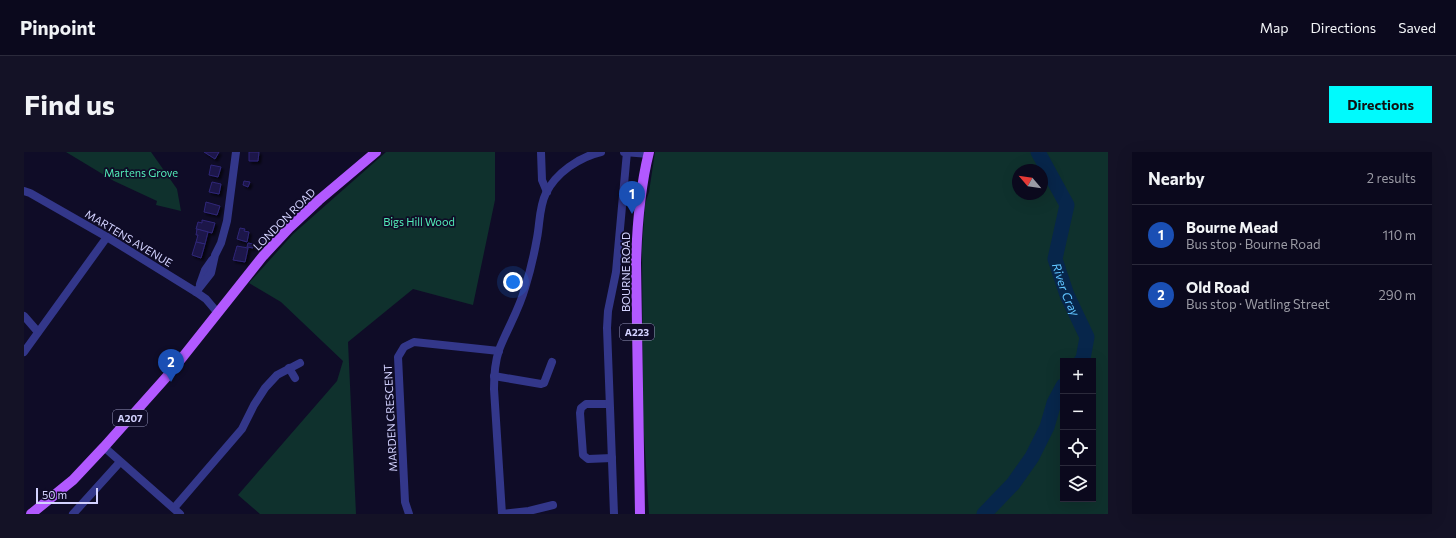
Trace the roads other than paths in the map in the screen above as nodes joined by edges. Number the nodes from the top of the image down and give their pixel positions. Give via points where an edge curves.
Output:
1 (236, 152) edge
2 (376, 152) edge
3 (541, 152) edge
4 (598, 152) edge
5 (623, 152) edge
6 (627, 152) edge
7 (649, 153) edge
8 (24, 191) edge
9 (547, 192) junction
10 (107, 237) junction
11 (196, 292) junction
12 (217, 312) junction
13 (24, 316) edge
14 (38, 332) junction
15 (499, 351) junction
16 (24, 352) edge
17 (552, 362) dead end
18 (300, 363) dead end
19 (289, 368) junction
20 (494, 376) junction
21 (295, 378) dead end
22 (609, 404) junction
23 (104, 447) junction
24 (612, 458) junction
25 (120, 462) junction
26 (553, 505) dead end
27 (174, 508) junction
28 (31, 514) edge
29 (73, 514) edge
30 (180, 514) edge
31 (410, 514) edge
32 (502, 514) edge
33 (614, 514) edge
34 (640, 514) edge

1 - 11 street via 227,221 215,255 205,270
2 - 12 main road, LONDON ROAD / A207 via 288,228
3 - 9 street via 542,180
4 - 9 street via 568,168
5 - 6 street
6 - 7 street
6 - 22 street via 616,272 608,311
7 - 34 main road, BOURNE ROAD / A223 via 642,190 636,263
8 - 10 street, MARTENS AVENUE
9 - 15 street via 542,204 525,289
10 - 11 street, MARTENS AVENUE
10 - 14 street
11 - 12 street, MARTENS AVENUE
12 - 23 main road, A207 via 170,373
13 - 14 street
14 - 16 street
15 - 20 street
15 - 31 street, MARDEN CRESCENT via 414,342 404,347 398,357 405,502
17 - 20 street via 546,381 541,384
18 - 19 street
19 - 21 street
19 - 27 street via 277,375 265,388 242,429
20 - 32 street
22 - 24 street
22 - 24 street via 583,405 580,419 583,456 588,459
23 - 25 street
23 - 28 main road, A207 via 73,480
24 - 33 street
25 - 27 street
25 - 29 street
26 - 32 street
27 - 30 street

